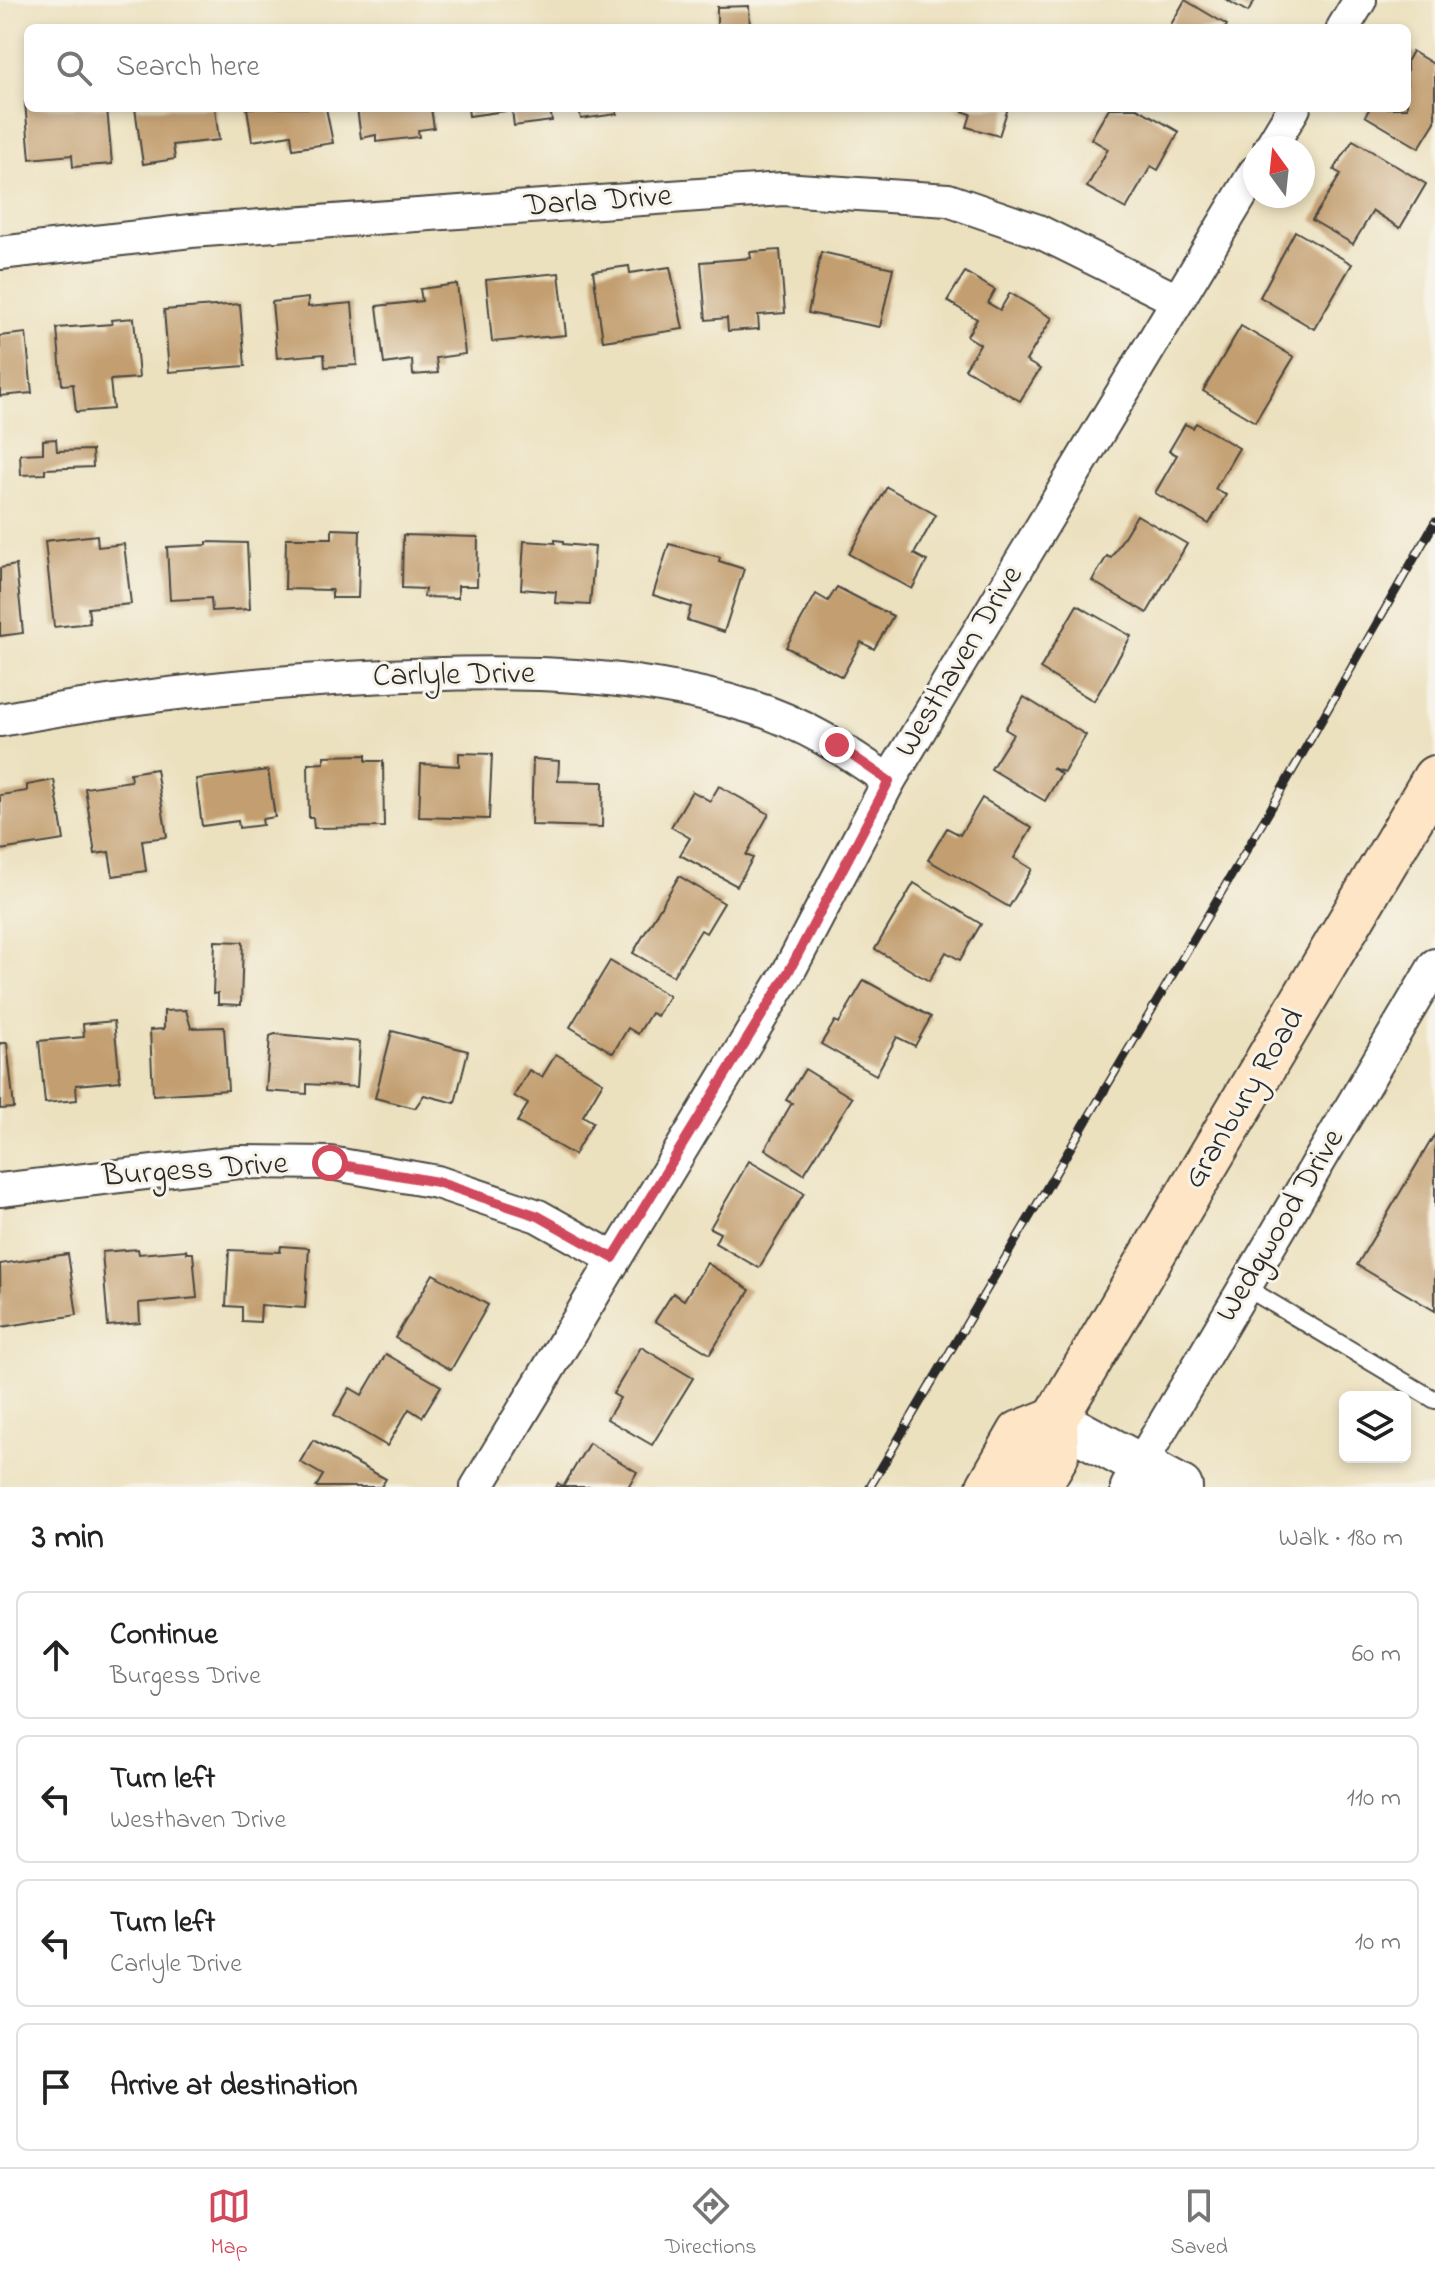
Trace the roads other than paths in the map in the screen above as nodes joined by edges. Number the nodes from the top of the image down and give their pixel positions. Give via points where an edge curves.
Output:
1 (1360, 0) edge
2 (1345, 24) edge
3 (1292, 112) edge
4 (1277, 136) edge
5 (1243, 192) edge
6 (0, 253) edge
7 (1177, 300) junction
8 (0, 720) edge
9 (1435, 778) edge
10 (889, 781) junction
11 (1435, 965) edge
12 (0, 1190) edge
13 (613, 1258) junction
14 (1245, 1287) junction
15 (1435, 1400) edge
16 (1055, 1419) junction
17 (1134, 1475) edge
18 (477, 1487) edge
19 (989, 1487) edge
20 (1038, 1487) edge
21 (1181, 1487) edge

1 - 2 street
3 - 4 street
5 - 7 street, Westhaven Drive
6 - 7 street, Darla Drive via 191,231 783,189 948,200 1038,231
7 - 10 street, Westhaven Drive
8 - 10 street, Carlyle Drive via 244,684 540,673 637,681 752,707 837,745
9 - 16 main road, Granbury Road
10 - 13 street, Westhaven Drive via 789,971
11 - 14 street, Wedgwood Drive
12 - 13 street, Burgess Drive via 239,1162 330,1163 437,1182 538,1216
13 - 18 street, Westhaven Drive
14 - 15 lane
14 - 17 street, Wedgwood Drive
16 - 17 street
16 - 19 main road via 1020,1433
16 - 20 main road, Granbury Road via 1056,1456
17 - 21 street

